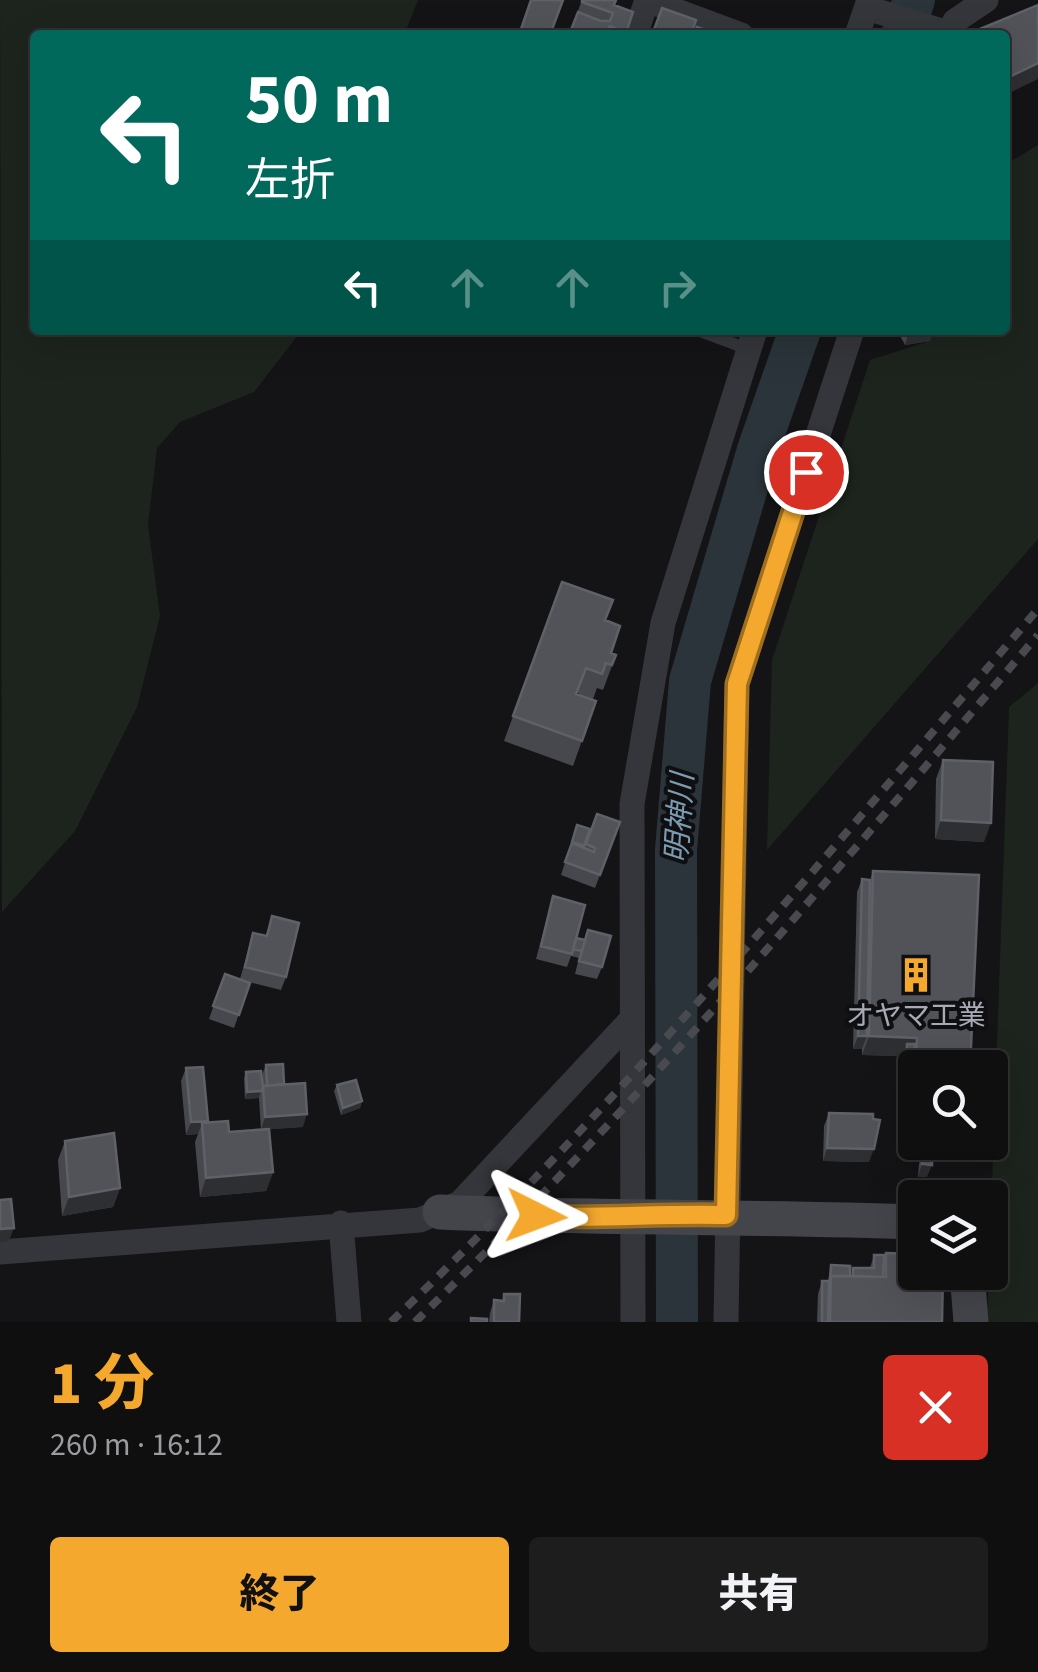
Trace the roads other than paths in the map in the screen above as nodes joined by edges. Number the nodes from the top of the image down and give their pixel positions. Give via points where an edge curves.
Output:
1 (986, 0) edge
2 (872, 7) edge
3 (637, 30) edge
4 (728, 30) edge
5 (860, 30) edge
6 (934, 30) edge
7 (942, 30) edge
8 (850, 335) edge
9 (752, 339) edge
10 (632, 1019) junction
11 (440, 1212) junction
12 (640, 1214) junction
13 (716, 1214) junction
14 (898, 1221) edge
15 (341, 1223) junction
16 (0, 1252) edge
17 (968, 1290) edge
18 (349, 1322) edge
19 (633, 1322) edge
20 (726, 1322) edge
21 (971, 1322) edge

1 - 7 street
2 - 5 street
2 - 6 street
3 - 4 street via 647,0
8 - 13 street via 737,684
9 - 10 street via 663,623 632,804
10 - 11 street via 460,1203
10 - 12 street
11 - 12 street via 601,1219
11 - 15 street via 420,1220
12 - 13 street
12 - 19 street
13 - 14 street
13 - 20 street
15 - 16 street
15 - 18 street
17 - 21 street

